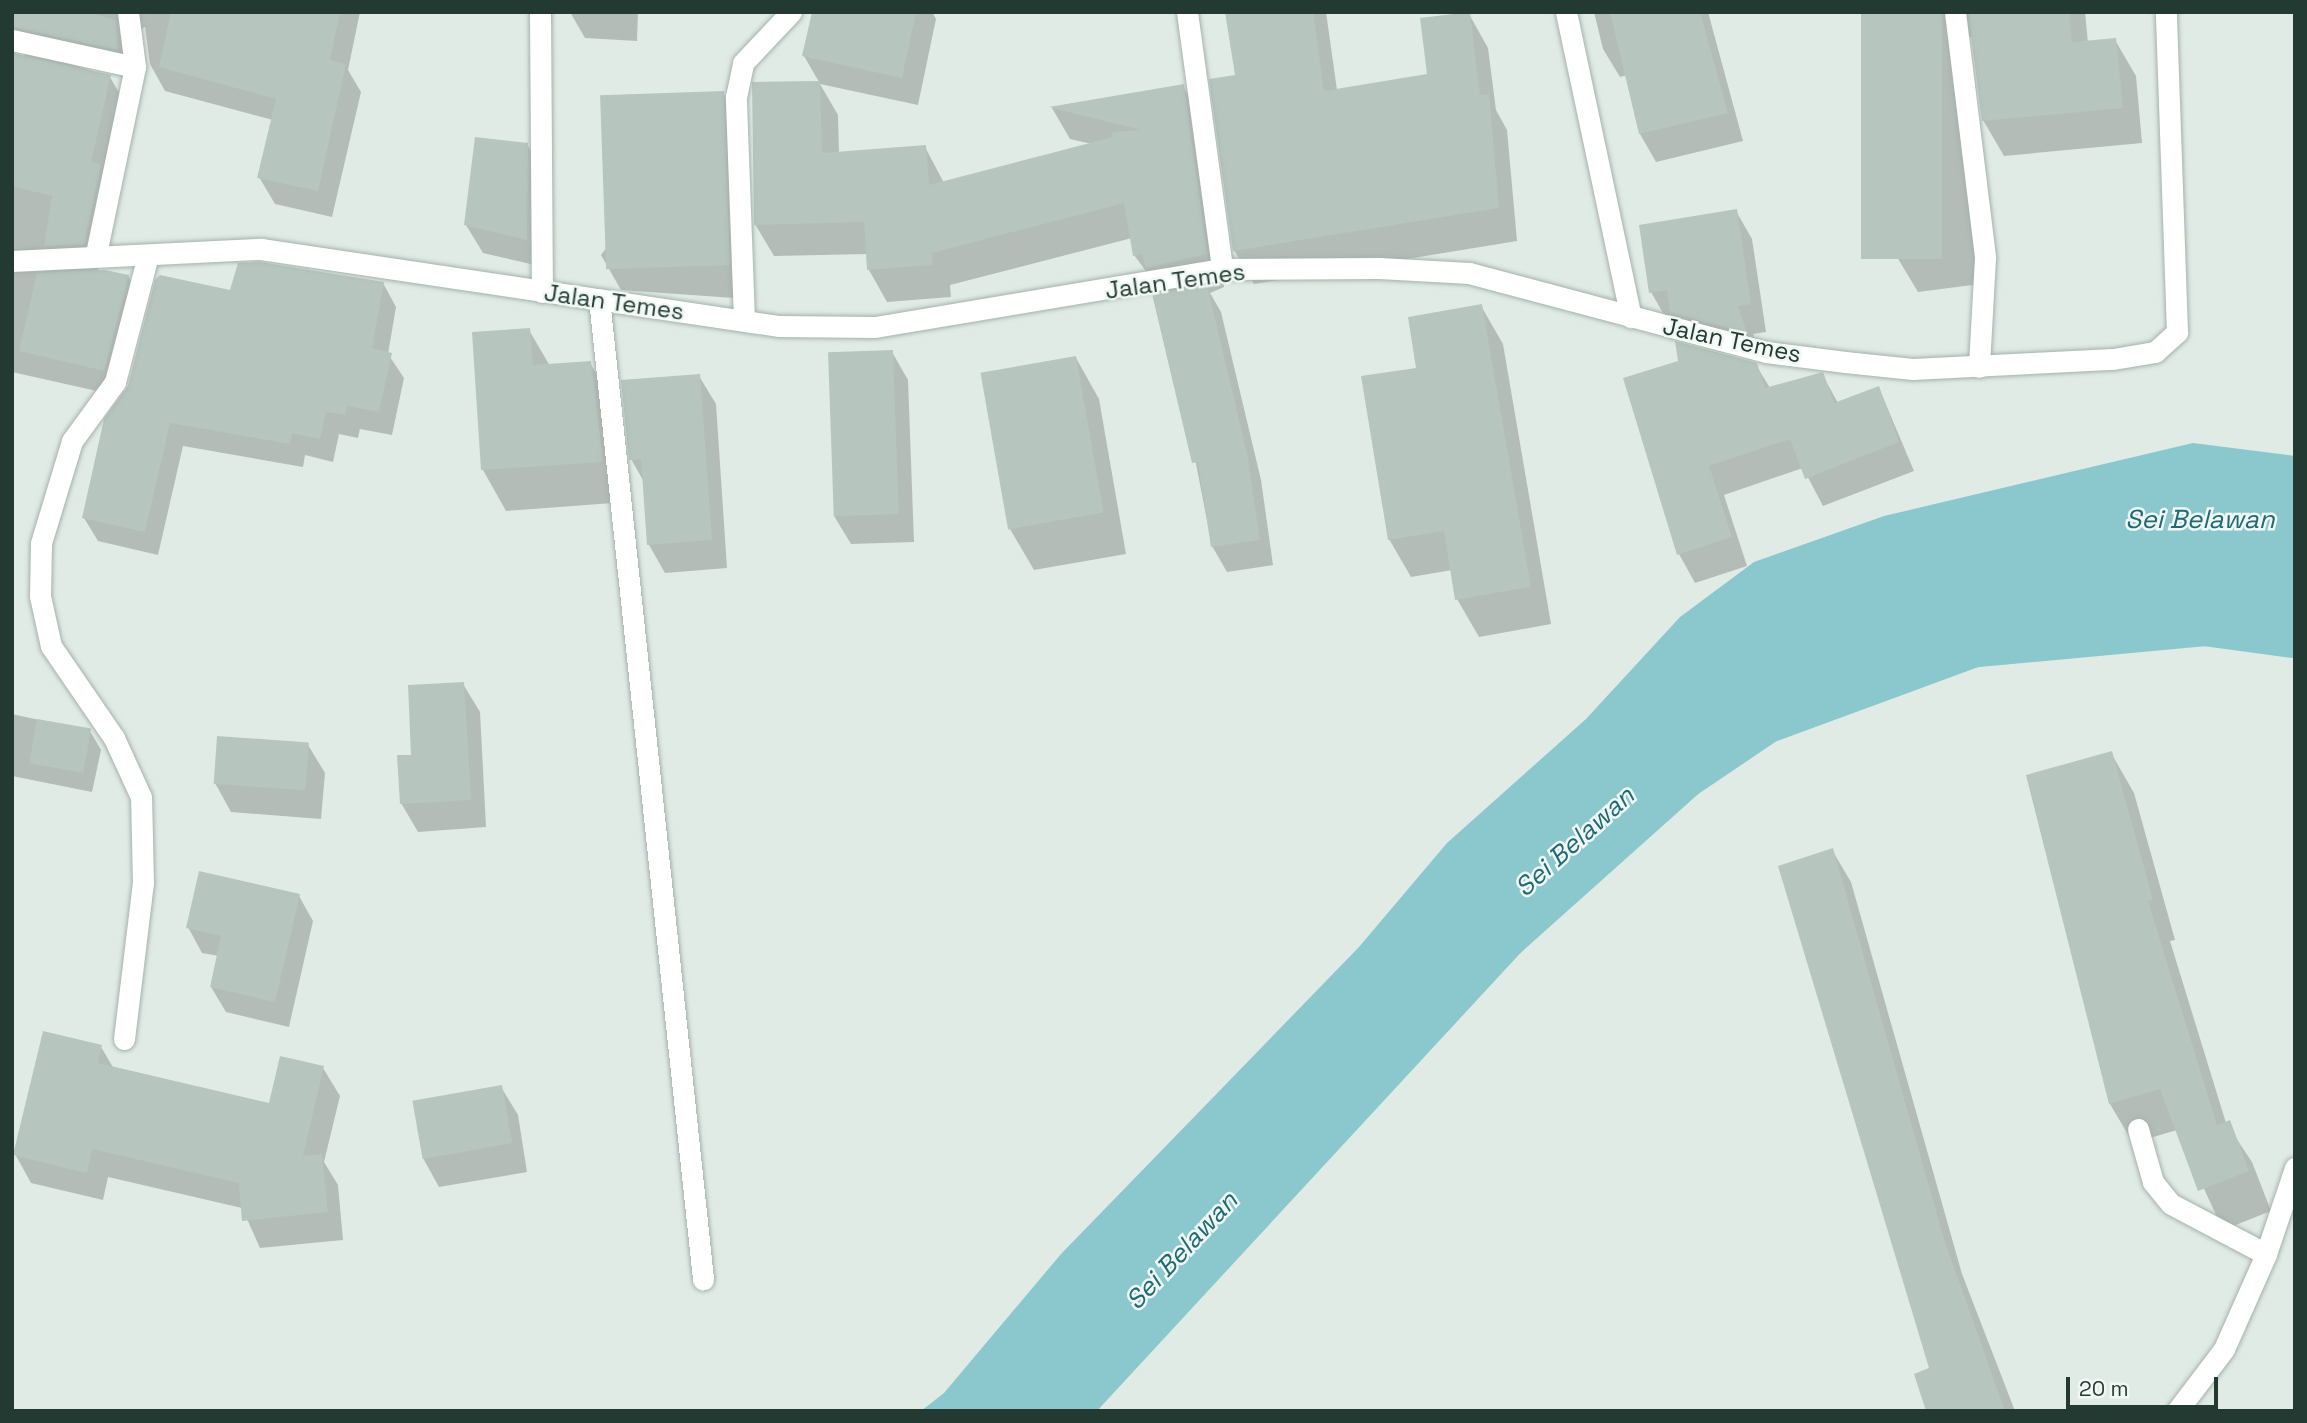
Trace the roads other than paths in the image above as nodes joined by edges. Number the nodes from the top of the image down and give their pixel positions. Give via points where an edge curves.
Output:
1 (128, 12) edge
2 (540, 12) edge
3 (791, 12) edge
4 (1187, 12) edge
5 (1566, 12) edge
6 (1955, 12) edge
7 (2166, 12) edge
8 (12, 40) edge
9 (135, 67) junction
10 (96, 254) junction
11 (147, 258) junction
12 (12, 261) edge
13 (1222, 270) junction
14 (542, 292) junction
15 (599, 299) junction
16 (1631, 317) junction
17 (744, 320) junction
18 (1979, 367) junction
19 (124, 1039) dead end
20 (2138, 1129) dead end
21 (2295, 1168) edge
22 (2266, 1254) junction
23 (703, 1279) dead end
24 (2177, 1411) edge

1 - 9 street
2 - 14 street
3 - 17 street via 743,63 736,97
4 - 13 street
5 - 16 street
6 - 18 street via 1985,258
7 - 18 street, Jalan Temes via 2177,332 2155,352
8 - 9 street
9 - 10 street
10 - 11 street, Jalan Temes
10 - 12 street, Jalan Temes
11 - 14 street, Jalan Temes via 261,249
11 - 19 street via 115,382 72,441 41,543 40,596 51,646 114,738 141,797 143,883
13 - 16 street, Jalan Temes via 1469,273
13 - 17 street, Jalan Temes via 876,327
14 - 15 street, Jalan Temes
15 - 17 street, Jalan Temes
15 - 23 street
16 - 18 street, Jalan Temes via 1766,352 1913,369
20 - 22 street via 2152,1182 2171,1204
21 - 22 street
22 - 24 street via 2224,1349

